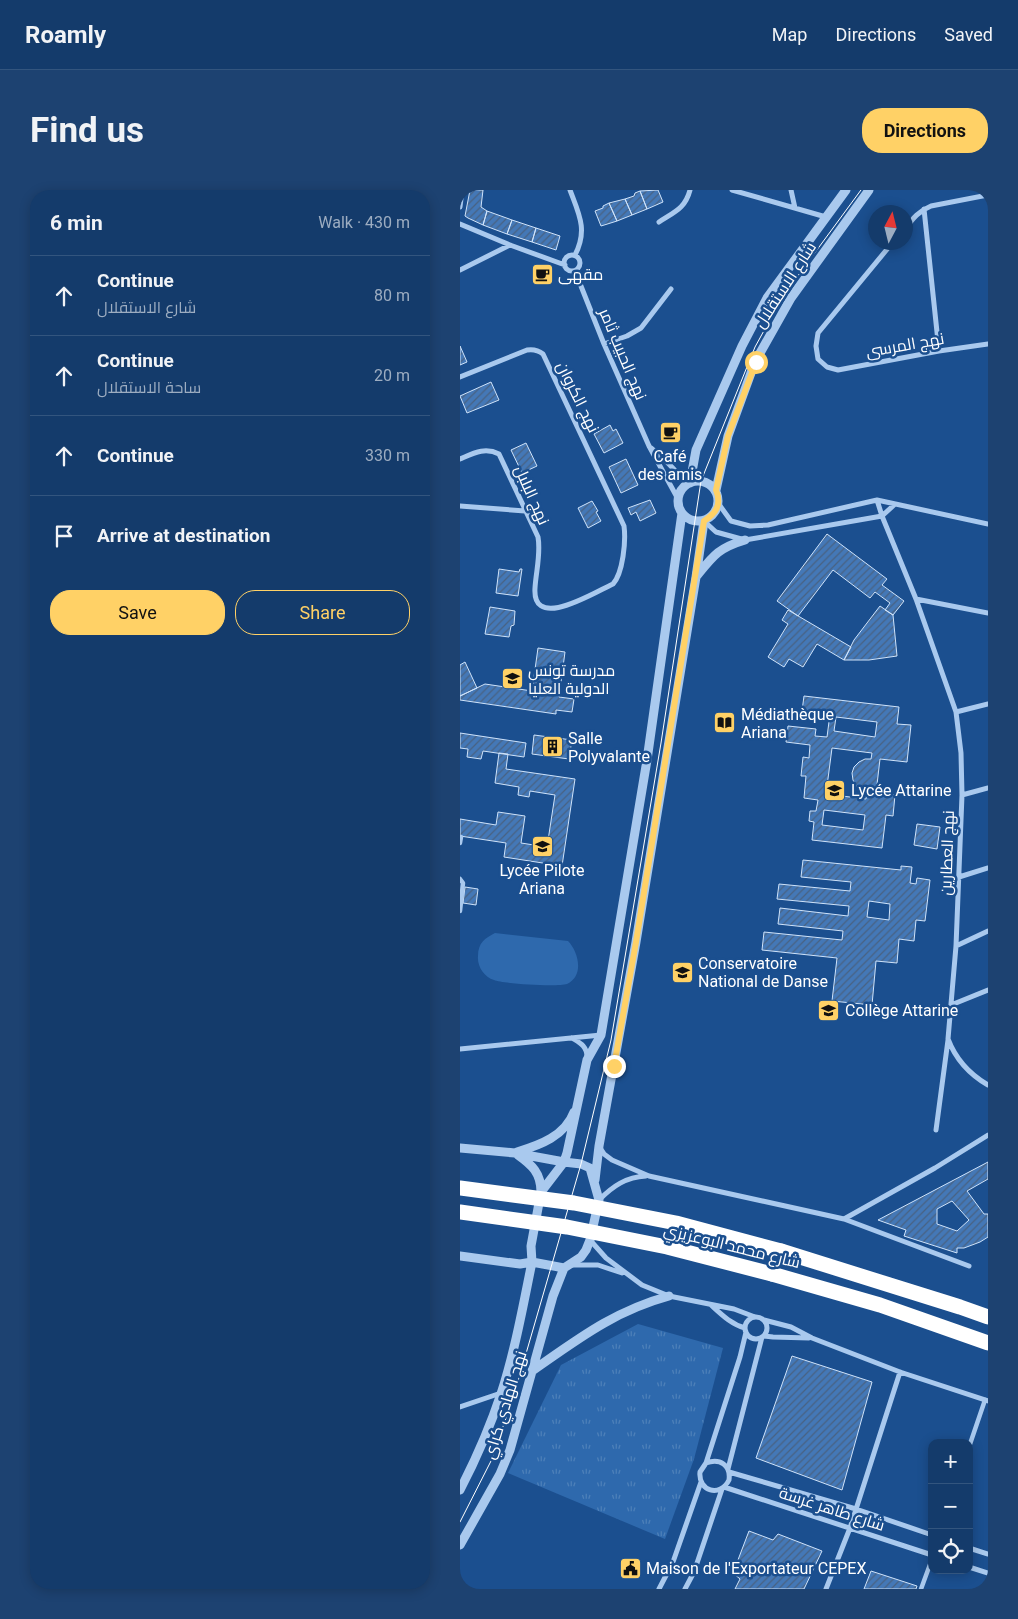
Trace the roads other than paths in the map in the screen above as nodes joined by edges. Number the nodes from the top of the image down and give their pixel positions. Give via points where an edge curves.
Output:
1 (462, 190) edge
2 (570, 190) edge
3 (690, 190) edge
4 (732, 190) edge
5 (791, 190) edge
6 (846, 190) edge
7 (869, 190) edge
8 (988, 195) edge
9 (460, 207) edge
10 (795, 208) junction
11 (924, 209) junction
12 (826, 218) junction
13 (913, 219) edge
14 (659, 222) dead end
15 (460, 224) edge
16 (510, 245) junction
17 (887, 250) edge
18 (575, 255) junction
19 (565, 265) junction
20 (460, 270) edge
21 (575, 271) junction
22 (671, 289) dead end
23 (604, 344) junction
24 (988, 344) edge
25 (939, 351) junction
26 (460, 377) edge
27 (649, 446) junction
28 (460, 458) edge
29 (689, 483) junction
30 (716, 490) junction
31 (678, 499) junction
32 (877, 500) junction
33 (718, 503) junction
34 (894, 505) junction
35 (460, 506) edge
36 (525, 510) junction
37 (682, 513) junction
38 (882, 516) junction
39 (704, 521) junction
40 (988, 524) edge
41 (625, 534) joint
42 (745, 540) junction
43 (696, 577) junction
44 (916, 599) junction
45 (988, 613) edge
46 (988, 704) edge
47 (956, 712) junction
48 (988, 788) edge
49 (962, 795) junction
50 (461, 838) edge
51 (460, 843) edge
52 (988, 868) edge
53 (960, 877) junction
54 (460, 879) edge
55 (460, 911) edge
56 (988, 931) edge
57 (956, 946) junction
58 (988, 990) edge
59 (951, 1005) junction
60 (601, 1035) junction
61 (571, 1038) junction
62 (948, 1039) junction
63 (460, 1049) edge
64 (587, 1060) junction
65 (988, 1085) edge
66 (579, 1100) junction
67 (936, 1130) dead end
68 (988, 1134) edge
69 (599, 1146) junction
70 (460, 1148) edge
71 (515, 1153) junction
72 (564, 1162) junction
73 (649, 1176) junction
74 (594, 1180) junction
75 (460, 1188) edge
76 (542, 1192) junction
77 (599, 1200) junction
78 (464, 1213) edge
79 (844, 1219) junction
80 (590, 1240) junction
81 (460, 1256) edge
82 (532, 1262) junction
83 (567, 1266) junction
84 (969, 1266) dead end
85 (627, 1275) junction
86 (669, 1296) junction
87 (711, 1305) junction
88 (960, 1307) junction
89 (988, 1310) edge
90 (755, 1317) junction
91 (988, 1317) edge
92 (764, 1320) junction
93 (745, 1330) junction
94 (763, 1336) junction
95 (812, 1338) junction
96 (988, 1343) edge
97 (532, 1371) junction
98 (900, 1372) junction
99 (501, 1394) junction
100 (986, 1400) edge
101 (460, 1407) edge
102 (972, 1439) edge
103 (706, 1463) junction
104 (729, 1470) junction
105 (701, 1482) junction
106 (723, 1488) junction
107 (460, 1490) edge
108 (856, 1510) junction
109 (850, 1528) junction
110 (928, 1534) edge
111 (460, 1545) edge
112 (973, 1549) edge
113 (988, 1554) edge
114 (928, 1556) edge
115 (973, 1568) edge
116 (928, 1569) edge
117 (988, 1573) edge
118 (659, 1589) edge
119 (685, 1589) edge
120 (826, 1589) edge
121 (921, 1589) edge

1 - 9 street
2 - 18 street via 582,222 583,236
3 - 14 street via 683,206
4 - 10 street
5 - 10 street
6 - 12 street, شارع الاستقلال
7 - 30 street, شارع الاستقلال via 791,298 756,362 728,436
8 - 11 street
10 - 12 street
11 - 13 street
11 - 25 street
12 - 29 street, شارع الاستقلال via 767,298 742,346 696,450
15 - 16 street
16 - 19 street
16 - 20 street
17 - 25 street, نهج المرسى via 818,333 818,360 838,370
18 - 19 street via 567,257
18 - 21 street via 581,262
19 - 21 street via 570,271
21 - 23 street, نهج الحبيب ثامر
22 - 23 street via 641,328
23 - 27 street, نهج الحبيب ثامر
24 - 25 street, نهج المرسى
26 - 41 street, نهج الكروان via 527,350 543,354 621,517
27 - 29 street, نهج الحبيب ثامر
27 - 31 street, نهج الحبيب ثامر
28 - 36 street, نهج البلبل via 485,450 500,454
29 - 30 street via 701,481
29 - 31 street via 681,490
30 - 33 street
31 - 37 street
32 - 33 street via 768,525 750,526 731,521
32 - 34 street
32 - 38 street, نهج العطارين
33 - 39 street via 714,514
34 - 38 street
34 - 40 street
35 - 36 street
36 - 41 street, نهج البلبل via 540,546 535,596 541,606 548,609 572,603 613,584 620,572
37 - 39 street via 690,520
37 - 60 street via 646,767
38 - 42 street
38 - 44 street, نهج العطارين
39 - 42 street via 716,532
39 - 43 street, نهج الهادي كراي
42 - 43 street via 718,552
43 - 69 street, نهج الهادي كراي
44 - 45 street
44 - 47 street, نهج العطارين
46 - 47 street
47 - 49 street, نهج العطارين
48 - 49 street
49 - 53 street, نهج العطارين
50 - 51 street
52 - 53 street
53 - 57 street, نهج العطارين
54 - 55 street via 463,883
56 - 57 street
57 - 59 street, نهج العطارين
58 - 59 street
59 - 62 street, نهج العطارين
60 - 61 street
60 - 64 street
61 - 63 street
61 - 64 street via 582,1044 587,1051
62 - 65 street via 952,1052 961,1063
62 - 67 street, نهج العطارين
64 - 66 street
66 - 71 street via 572,1118 552,1138
66 - 72 street
68 - 79 street
69 - 73 street via 612,1160
69 - 74 street, نهج الهادي كراي
70 - 71 street
71 - 72 street
71 - 76 street via 541,1180
72 - 74 street, نهج الهادي كراي via 590,1168
72 - 76 street
73 - 77 street via 622,1181
73 - 79 street
74 - 77 street, نهج الهادي كراي
75 - 88 highway, شارع محمد البوعزيزي, bridge via 574,1203 676,1222
76 - 82 street via 531,1246
77 - 80 street, نهج الهادي كراي
78 - 96 highway, شارع محمد البوعزيزي, bridge via 567,1227 667,1247 880,1305
79 - 84 street
80 - 83 street, نهج الهادي كراي via 581,1257
80 - 85 street
81 - 82 street via 520,1264
82 - 83 street
82 - 99 street, نهج الهادي كراي
83 - 85 street via 598,1265
83 - 97 street, نهج الهادي كراي via 553,1296
85 - 86 street
86 - 87 street
86 - 97 street via 645,1302 589,1330
87 - 90 street
87 - 93 street via 727,1320
88 - 89 highway
88 - 91 highway, شارع محمد البوعزيزي
90 - 92 street
90 - 93 street via 748,1320
92 - 94 street via 767,1329
92 - 95 street via 791,1327
93 - 94 street via 753,1338
93 - 103 street via 740,1357
94 - 95 street
94 - 104 street
95 - 98 street
97 - 111 street, نهج الهادي كراي via 510,1450
98 - 100 street
98 - 108 street
99 - 101 street
99 - 107 street, نهج الهادي كراي via 479,1453
100 - 102 street
103 - 104 street via 719,1461
103 - 105 street via 700,1472
104 - 106 street via 729,1480
104 - 108 street, شارع طاهر غرسة
105 - 106 street via 710,1490
105 - 118 street via 673,1562
106 - 109 street, شارع طاهر غرسة
106 - 119 street
108 - 109 street
108 - 110 street, شارع طاهر غرسة
109 - 114 street, شارع طاهر غرسة
109 - 120 street
112 - 113 street
115 - 117 street
116 - 121 street

